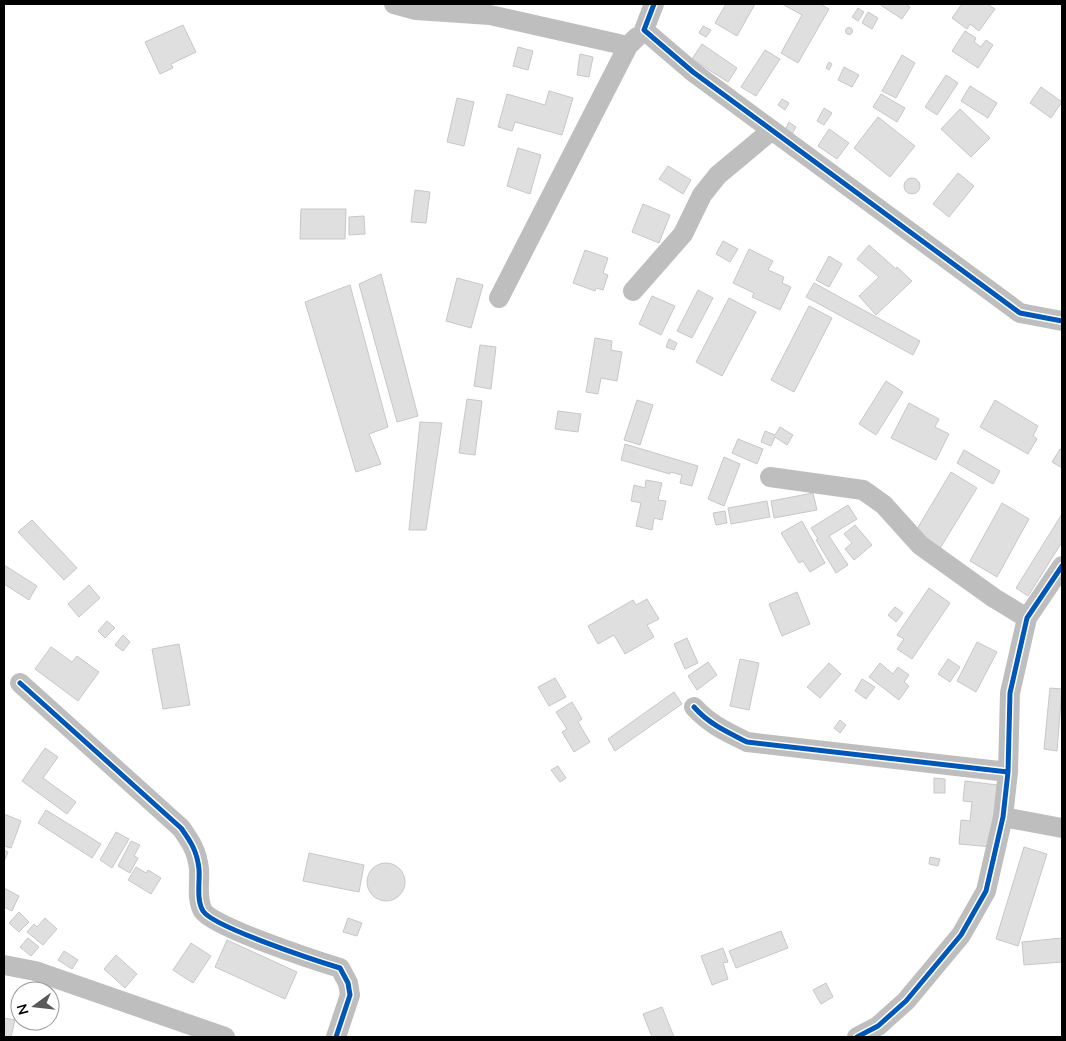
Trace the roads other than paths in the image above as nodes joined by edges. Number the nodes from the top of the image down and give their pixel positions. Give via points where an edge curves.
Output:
1 (394, 4) edge
2 (654, 4) edge
3 (644, 30) junction
4 (628, 46) junction
5 (772, 130) junction
6 (633, 291) dead end
7 (499, 298) dead end
8 (1062, 321) edge
9 (770, 477) dead end
10 (1062, 566) edge
11 (1027, 618) junction
12 (20, 683) dead end
13 (694, 707) dead end
14 (1008, 772) junction
15 (1003, 817) junction
16 (1062, 828) edge
17 (4, 965) edge
18 (873, 1032) edge
19 (225, 1037) edge
20 (336, 1037) edge
21 (857, 1037) edge

1 - 4 street via 416,10 490,15
2 - 3 street
3 - 4 street
3 - 5 street via 693,72
4 - 7 street
5 - 6 street via 718,175 702,195 683,234
5 - 8 street via 1020,313
9 - 11 street via 863,490 884,505 920,545
10 - 11 street
11 - 14 street via 1010,693
12 - 20 street via 180,828 193,844 199,870 199,897 203,910 210,917 289,951 340,968 350,994
13 - 14 street via 722,730 747,742
14 - 15 street
15 - 16 street
15 - 18 street via 986,891 960,935 906,1001
17 - 19 street via 35,971
18 - 21 street

